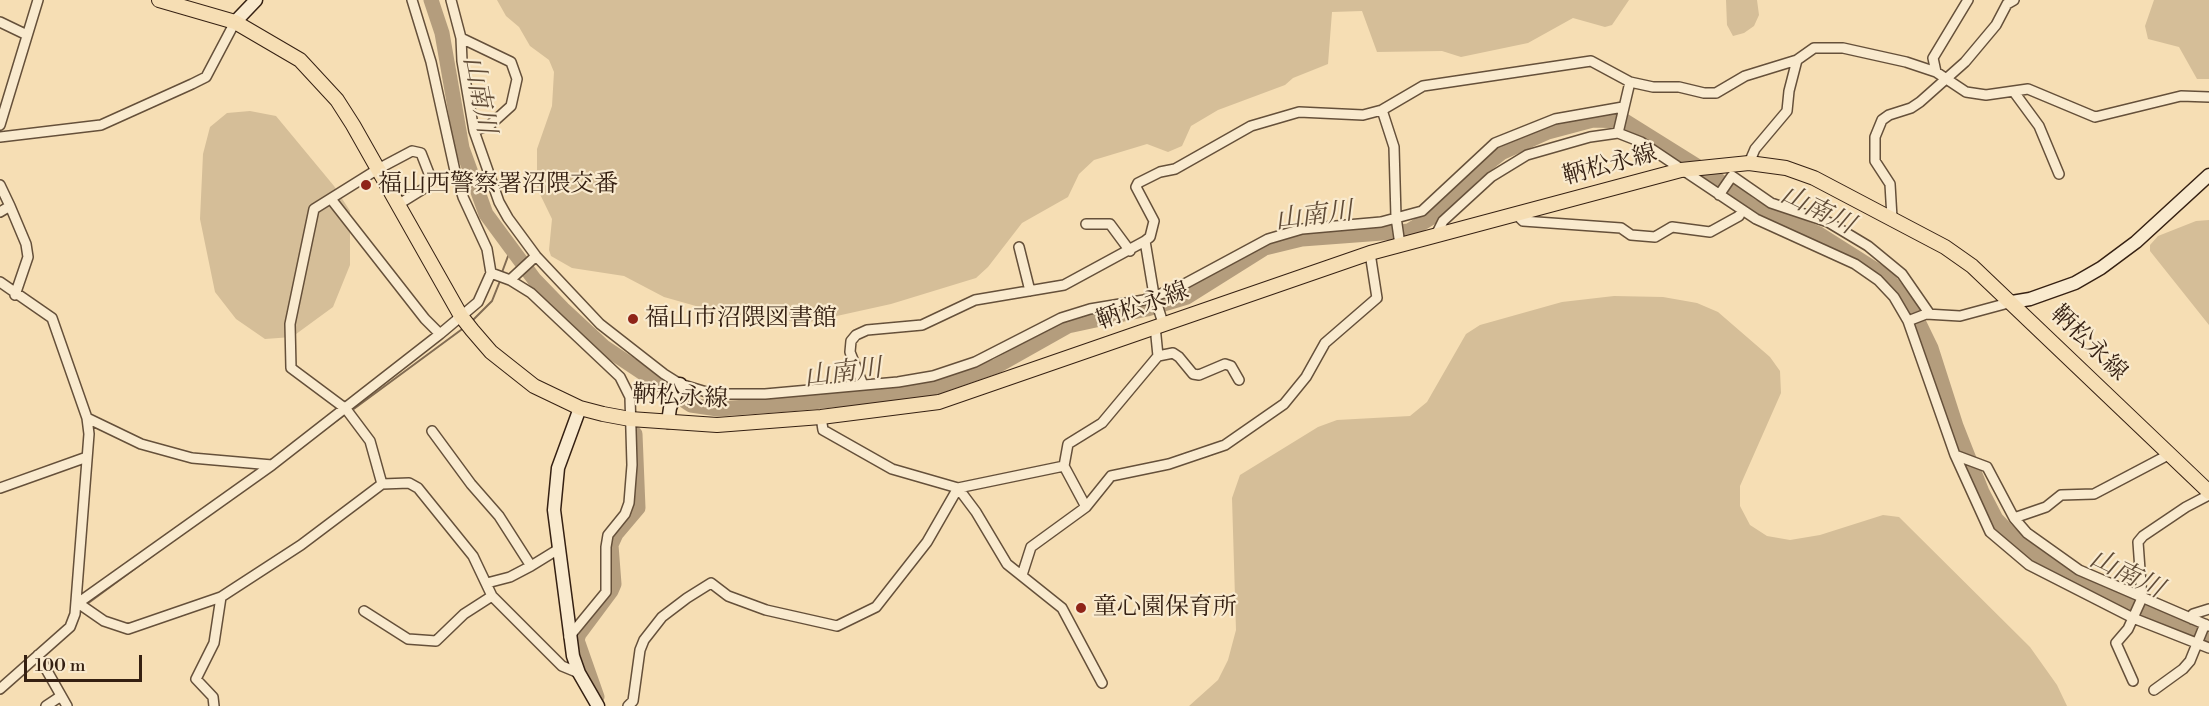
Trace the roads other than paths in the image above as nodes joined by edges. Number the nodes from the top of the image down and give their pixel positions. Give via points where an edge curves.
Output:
1 (38, 0) edge
2 (159, 0) edge
3 (256, 0) edge
4 (411, 0) edge
5 (451, 0) edge
6 (1968, 0) edge
7 (2014, 0) edge
8 (0, 21) edge
9 (235, 22) junction
10 (27, 35) junction
11 (461, 38) junction
12 (1797, 60) junction
13 (1940, 76) junction
14 (1630, 82) junction
15 (2014, 92) junction
16 (2209, 97) edge
17 (1623, 109) junction
18 (1382, 110) junction
19 (0, 124) edge
20 (474, 131) junction
21 (1618, 131) junction
22 (0, 137) edge
23 (1749, 163) junction
24 (378, 169) junction
25 (1684, 170) junction
26 (2059, 174) dead end
27 (2209, 175) edge
28 (0, 185) edge
29 (1720, 193) junction
30 (332, 199) junction
31 (399, 204) junction
32 (10, 206) junction
33 (1742, 210) junction
34 (0, 212) edge
35 (1516, 214) junction
36 (1892, 218) junction
37 (1396, 220) junction
38 (1086, 224) dead end
39 (1436, 235) junction
40 (1145, 241) junction
41 (1399, 242) junction
42 (1019, 247) dead end
43 (1130, 251) junction
44 (1370, 253) junction
45 (534, 258) junction
46 (504, 276) junction
47 (0, 282) edge
48 (1030, 291) junction
49 (15, 295) junction
50 (1155, 298) junction
51 (2012, 302) junction
52 (1927, 313) junction
53 (1910, 320) junction
54 (1159, 321) junction
55 (466, 322) junction
56 (440, 334) junction
57 (1158, 356) junction
58 (1239, 380) dead end
59 (863, 385) junction
60 (679, 386) junction
61 (580, 408) junction
62 (348, 411) junction
63 (669, 415) junction
64 (821, 417) junction
65 (87, 418) junction
66 (630, 419) junction
67 (432, 431) dead end
68 (2170, 454) junction
69 (1957, 456) junction
70 (87, 457) junction
71 (272, 465) junction
72 (1064, 466) junction
73 (382, 484) junction
74 (0, 488) edge
75 (958, 488) junction
76 (2209, 494) edge
77 (1086, 507) junction
78 (2014, 518) junction
79 (557, 550) junction
80 (531, 566) junction
81 (1022, 576) junction
82 (487, 583) junction
83 (492, 596) junction
84 (221, 597) junction
85 (2141, 601) junction
86 (78, 603) junction
87 (2209, 609) edge
88 (364, 611) dead end
89 (2134, 616) junction
90 (2192, 619) junction
91 (2205, 626) edge
92 (569, 637) junction
93 (2196, 640) junction
94 (2209, 648) edge
95 (38, 656) junction
96 (579, 673) junction
97 (2133, 681) dead end
98 (1102, 683) dead end
99 (0, 689) edge
100 (2154, 690) dead end
101 (61, 696) junction
102 (594, 704) edge
103 (46, 706) edge
104 (67, 706) edge
105 (214, 706) edge
106 (628, 706) edge

1 - 10 street
2 - 9 main road, 鞆松永線
3 - 9 street
4 - 46 street via 431,62 463,197
5 - 11 street
6 - 13 street via 1933,58
7 - 13 street via 2007,4 1996,25 1965,62
8 - 10 street
9 - 22 street via 206,77 192,84 101,125
9 - 24 main road, 鞆松永線 via 300,60 321,81 337,100
10 - 19 street
11 - 20 street
11 - 20 street via 511,62 517,79 512,106 490,125
12 - 13 street via 1814,48 1843,48 1906,62
12 - 14 street via 1745,75 1716,93
12 - 23 street via 1787,111 1755,149
13 - 15 street via 1966,92
13 - 36 street via 1920,102 1882,120 1875,137 1875,161 1890,184
14 - 17 street
14 - 18 street via 1591,61 1423,86
15 - 16 street via 2028,89 2095,117 2181,96
15 - 26 street via 2039,126
17 - 21 street
17 - 37 street via 1556,119 1515,133 1485,150 1422,211
18 - 37 street via 1394,147
18 - 40 street via 1363,115 1299,112 1280,117 1251,126 1175,170 1160,172 1138,183 1136,187 1154,221
20 - 45 street via 499,202
21 - 25 street
21 - 39 street via 1553,146 1512,163 1443,221
23 - 25 main road, 鞆松永線
23 - 36 main road, 鞆松永線 via 1786,168 1814,178
24 - 30 street
24 - 31 main road, 鞆松永線
24 - 31 street via 412,151 421,153 430,176 428,186
25 - 29 street
25 - 35 main road, 鞆松永線
27 - 51 street via 2136,242 2101,268 2074,283
28 - 32 street
29 - 33 street
29 - 52 street via 1732,176 1771,203 1828,222 1868,246 1902,274
30 - 56 street
30 - 62 street via 315,209 290,324 291,368
31 - 55 main road, 鞆松永線
32 - 34 street
32 - 49 street via 28,257
33 - 35 street via 1739,216 1710,232 1672,227 1655,237 1631,235 1621,228 1524,221
33 - 53 street via 1855,264 1878,280
35 - 39 main road, 鞆松永線
36 - 51 main road, 鞆松永線 via 1945,247
37 - 41 street
37 - 50 street via 1302,229 1268,239
38 - 43 street via 1110,224
39 - 41 main road, 鞆松永線
40 - 43 street
40 - 50 street
41 - 44 main road, 鞆松永線
42 - 48 street
43 - 48 street via 1064,285
44 - 54 main road, 鞆松永線
44 - 77 street via 1377,298 1325,344 1284,404 1225,445 1169,464 1111,476
45 - 46 street
45 - 60 street via 600,324
46 - 55 street via 478,302
46 - 66 street via 531,293 621,377 630,397
47 - 49 street
48 - 59 street via 965,303 922,325 867,330 856,335 850,352
49 - 65 street via 52,318
50 - 54 street
50 - 59 street via 1061,318 975,362 933,376
51 - 52 street via 1960,316
51 - 68 main road, 鞆松永線
52 - 53 street
53 - 69 street
54 - 57 street
54 - 64 main road, 鞆松永線 via 939,402
55 - 56 street
55 - 61 main road, 鞆松永線 via 514,372
56 - 62 street
57 - 58 street via 1173,353 1198,375 1225,364 1231,366
57 - 72 street via 1102,423 1068,444
59 - 60 street via 765,394 713,394
60 - 63 street
61 - 66 main road, 鞆松永線
61 - 79 street via 554,489
62 - 71 street
62 - 73 street via 370,441
63 - 64 main road, 鞆松永線 via 717,425
63 - 66 main road, 鞆松永線
64 - 75 street via 823,430 892,469
65 - 70 street
65 - 71 street via 141,444 192,458
66 - 92 street via 629,502 625,514 608,535 606,592
67 - 80 street via 499,516
68 - 76 main road, 鞆松永線
68 - 78 street via 2094,494 2061,495 2046,507
69 - 78 street via 1987,467
69 - 89 street via 1990,532 2029,565
70 - 74 street
70 - 86 street
71 - 86 street
72 - 75 street
72 - 77 street
73 - 82 street via 409,483 418,488 472,556
73 - 84 street via 301,545
75 - 81 street via 1007,564
75 - 106 street via 927,542 876,607 837,626 766,610 728,596 711,583 687,598 662,617 644,639 633,701
76 - 85 street via 2138,542
77 - 81 street via 1031,547
78 - 85 street via 2027,533 2079,570
79 - 80 street
79 - 92 street
80 - 82 street
81 - 98 street via 1062,608
82 - 83 street
83 - 88 street via 464,614 436,641 408,639
83 - 96 street via 562,666
84 - 86 street via 128,629 104,621
84 - 105 street via 214,644 196,679 213,697
85 - 89 street
85 - 90 street
86 - 95 street via 70,627
87 - 90 street via 2193,614
89 - 93 street
89 - 97 street via 2116,643
90 - 91 street
91 - 93 street
92 - 96 street
93 - 94 street
93 - 100 street via 2190,661
95 - 99 street
95 - 101 street
96 - 102 street
101 - 103 street
101 - 104 street

